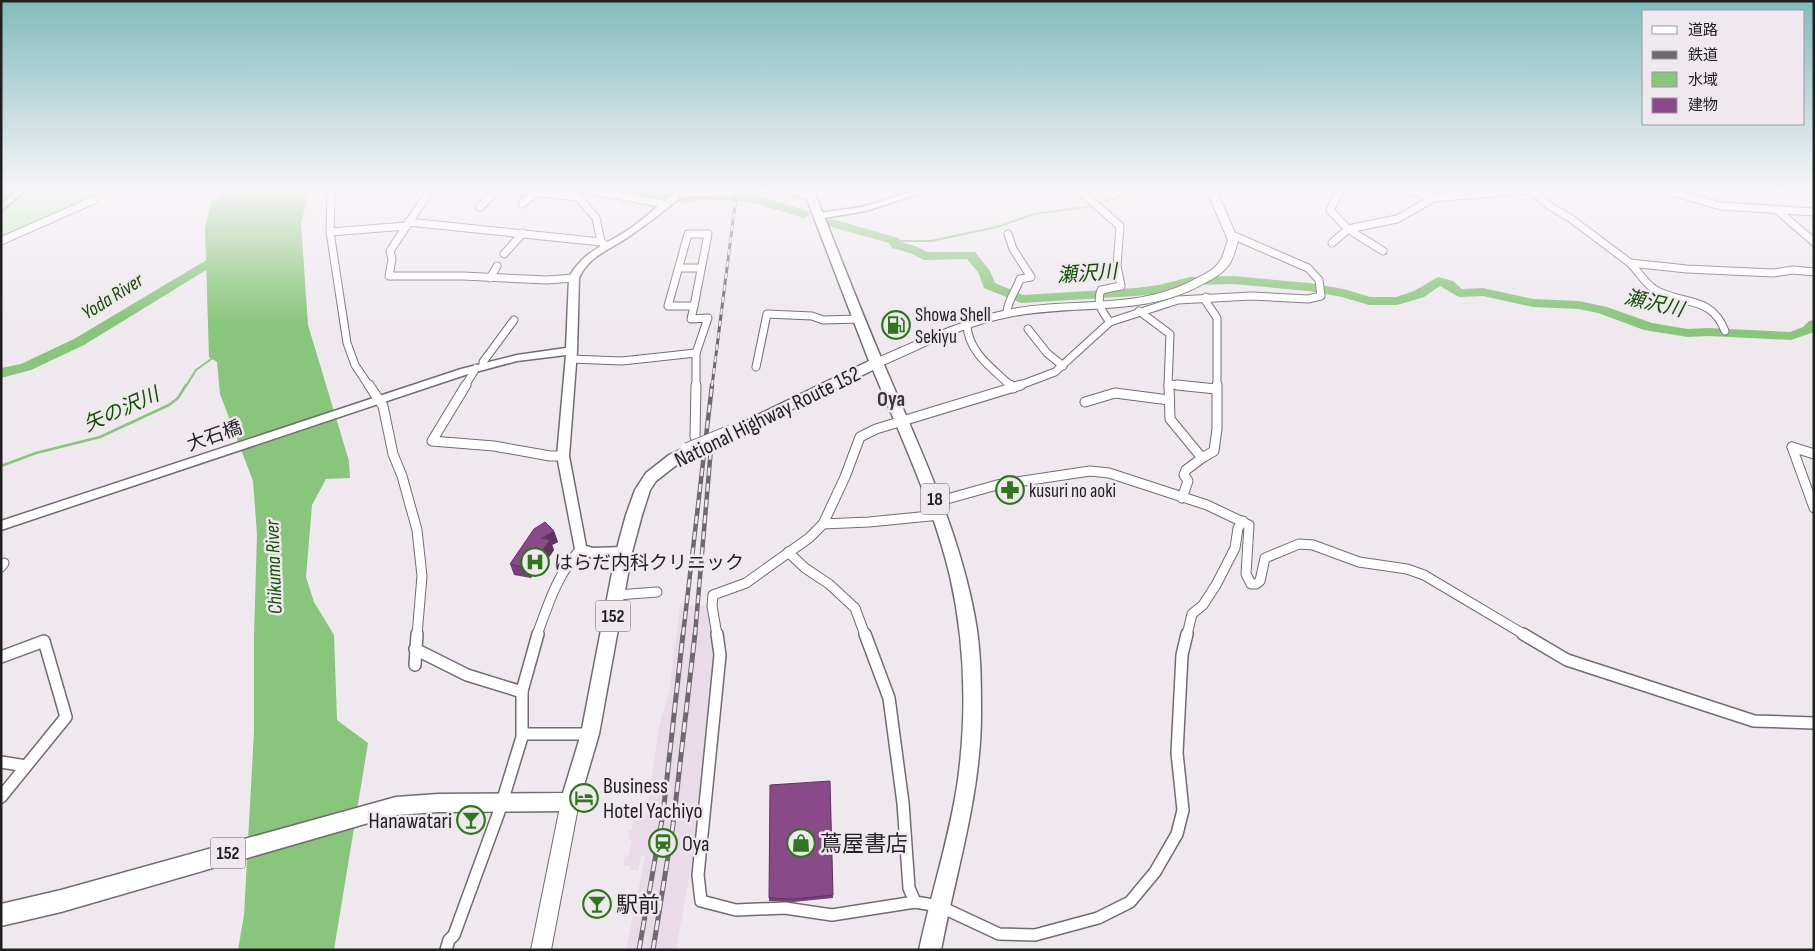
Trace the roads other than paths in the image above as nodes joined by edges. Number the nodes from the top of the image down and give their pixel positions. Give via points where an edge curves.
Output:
1 (18, 233) edge
2 (330, 233) edge
3 (401, 233) edge
4 (524, 233) edge
5 (527, 233) edge
6 (601, 233) edge
7 (628, 233) edge
8 (825, 233) edge
9 (1119, 233) edge
10 (1343, 233) edge
11 (1355, 233) edge
12 (1591, 233) edge
13 (1008, 234) dead end
14 (1232, 235) joint
15 (1, 241) edge
16 (1332, 243) dead end
17 (604, 244) junction
18 (1383, 250) dead end
19 (504, 254) dead end
20 (1630, 263) junction
21 (497, 266) dead end
22 (679, 268) junction
23 (701, 268) junction
24 (1814, 272) edge
25 (490, 278) junction
26 (574, 278) junction
27 (1206, 297) junction
28 (1098, 305) junction
29 (694, 306) junction
30 (1139, 311) junction
31 (1007, 313) junction
32 (860, 319) junction
33 (514, 320) dead end
34 (1110, 322) junction
35 (967, 325) junction
36 (1028, 330) dead end
37 (1725, 331) dead end
38 (696, 353) junction
39 (571, 355) junction
40 (877, 363) junction
41 (1063, 366) junction
42 (479, 367) junction
43 (756, 367) dead end
44 (1170, 384) junction
45 (1013, 388) junction
46 (1216, 389) junction
47 (380, 399) junction
48 (1169, 400) junction
49 (1085, 402) dead end
50 (902, 421) junction
51 (692, 444) junction
52 (1814, 454) edge
53 (563, 456) junction
54 (1202, 458) junction
55 (1182, 498) junction
56 (938, 508) junction
57 (1814, 508) edge
58 (1243, 522) junction
59 (822, 524) junction
60 (1, 526) edge
61 (581, 549) junction
62 (624, 552) junction
63 (788, 552) junction
64 (657, 592) dead end
65 (617, 595) junction
66 (415, 649) junction
67 (1, 657) edge
68 (414, 666) dead end
69 (522, 692) junction
70 (1814, 723) edge
71 (523, 734) junction
72 (590, 734) junction
73 (1, 762) edge
74 (26, 766) junction
75 (1, 797) edge
76 (570, 802) junction
77 (502, 803) junction
78 (915, 902) junction
79 (938, 906) junction
80 (1, 915) edge
81 (446, 950) edge
82 (541, 950) edge
83 (930, 950) edge

1 - 15 street
2 - 47 street via 347,343 355,365
3 - 25 street via 390,251 392,259 388,276
4 - 19 street
5 - 17 street
6 - 17 street
7 - 17 street
8 - 32 highway, 18
9 - 28 street via 1117,266 1121,286 1101,290
10 - 16 street
11 - 18 street
12 - 20 street
13 - 31 street via 1013,249 1031,277 1020,279 1007,304
14 - 27 street via 1308,268 1322,285 1321,296 1308,299
14 - 28 main road via 1224,265 1197,286 1167,297
17 - 26 street via 585,259
20 - 24 street via 1687,269
20 - 37 street via 1656,291 1707,307 1720,318
21 - 25 street
22 - 23 street
22 - 23 street via 688,234 708,234
22 - 29 street via 668,306
23 - 29 street
25 - 26 street
26 - 39 street
27 - 30 street via 1178,300
27 - 46 street via 1217,318
28 - 31 main road
28 - 34 street
29 - 38 street via 691,319 708,318
30 - 34 street
30 - 44 street via 1170,334
31 - 35 main road
32 - 40 highway, 18
32 - 43 street via 823,320 812,316 767,314
33 - 42 street
34 - 41 street
35 - 40 main road
35 - 45 street via 966,332 977,354
36 - 41 street
38 - 39 street via 622,362
38 - 51 street
39 - 42 street, 大石橋 via 526,355
39 - 53 street
40 - 50 highway, 18
40 - 51 highway, National Highway Route 152 / 152, bridge via 732,433
41 - 45 street
42 - 47 street, 大石橋
42 - 53 street via 432,441
44 - 46 street
44 - 48 street
45 - 50 street
46 - 54 street via 1214,451
47 - 60 street, 大石橋
47 - 66 street via 417,530 422,576
48 - 49 street via 1115,392
48 - 54 street via 1170,419
50 - 56 highway, 18
50 - 59 street via 860,437
51 - 62 highway, National Highway Route 152 / 152 via 651,477 643,490
52 - 57 street via 1792,447
53 - 61 street
54 - 55 street via 1186,470 1184,475 1188,480
55 - 56 street via 1109,473 1090,471 997,485
55 - 58 street via 1207,505
56 - 59 street via 869,522
56 - 79 highway, 18 via 958,569 965,604 970,641 972,713 966,790
58 - 70 street via 1248,525 1246,574 1251,584 1260,581 1265,558 1299,544 1313,545 1359,562 1424,574 1567,660 1754,721
58 - 79 street via 1238,528 1235,548 1216,585 1192,614 1182,655 1179,696 1177,753 1183,810 1177,834 1155,872 1130,902 1098,918 1035,935 999,934
59 - 63 street via 809,538
61 - 62 street via 593,553
61 - 69 street via 575,553 558,582
62 - 65 highway, National Highway Route 152 / 152
63 - 78 street via 855,608 889,698 910,888
63 - 78 street via 746,584 713,595 720,654 698,875 701,901 736,910 785,908 832,915
64 - 65 street
65 - 72 highway, National Highway Route 152 / 152
66 - 68 street
66 - 69 street via 495,687
67 - 74 street via 44,641 66,716
69 - 71 street
71 - 72 street
71 - 77 street
72 - 76 highway, National Highway Route 152 / 152
73 - 74 street
74 - 75 street
76 - 77 highway, 152
76 - 82 main road
77 - 80 highway, 152 via 396,806
77 - 81 street
78 - 79 street
79 - 83 highway, 18

